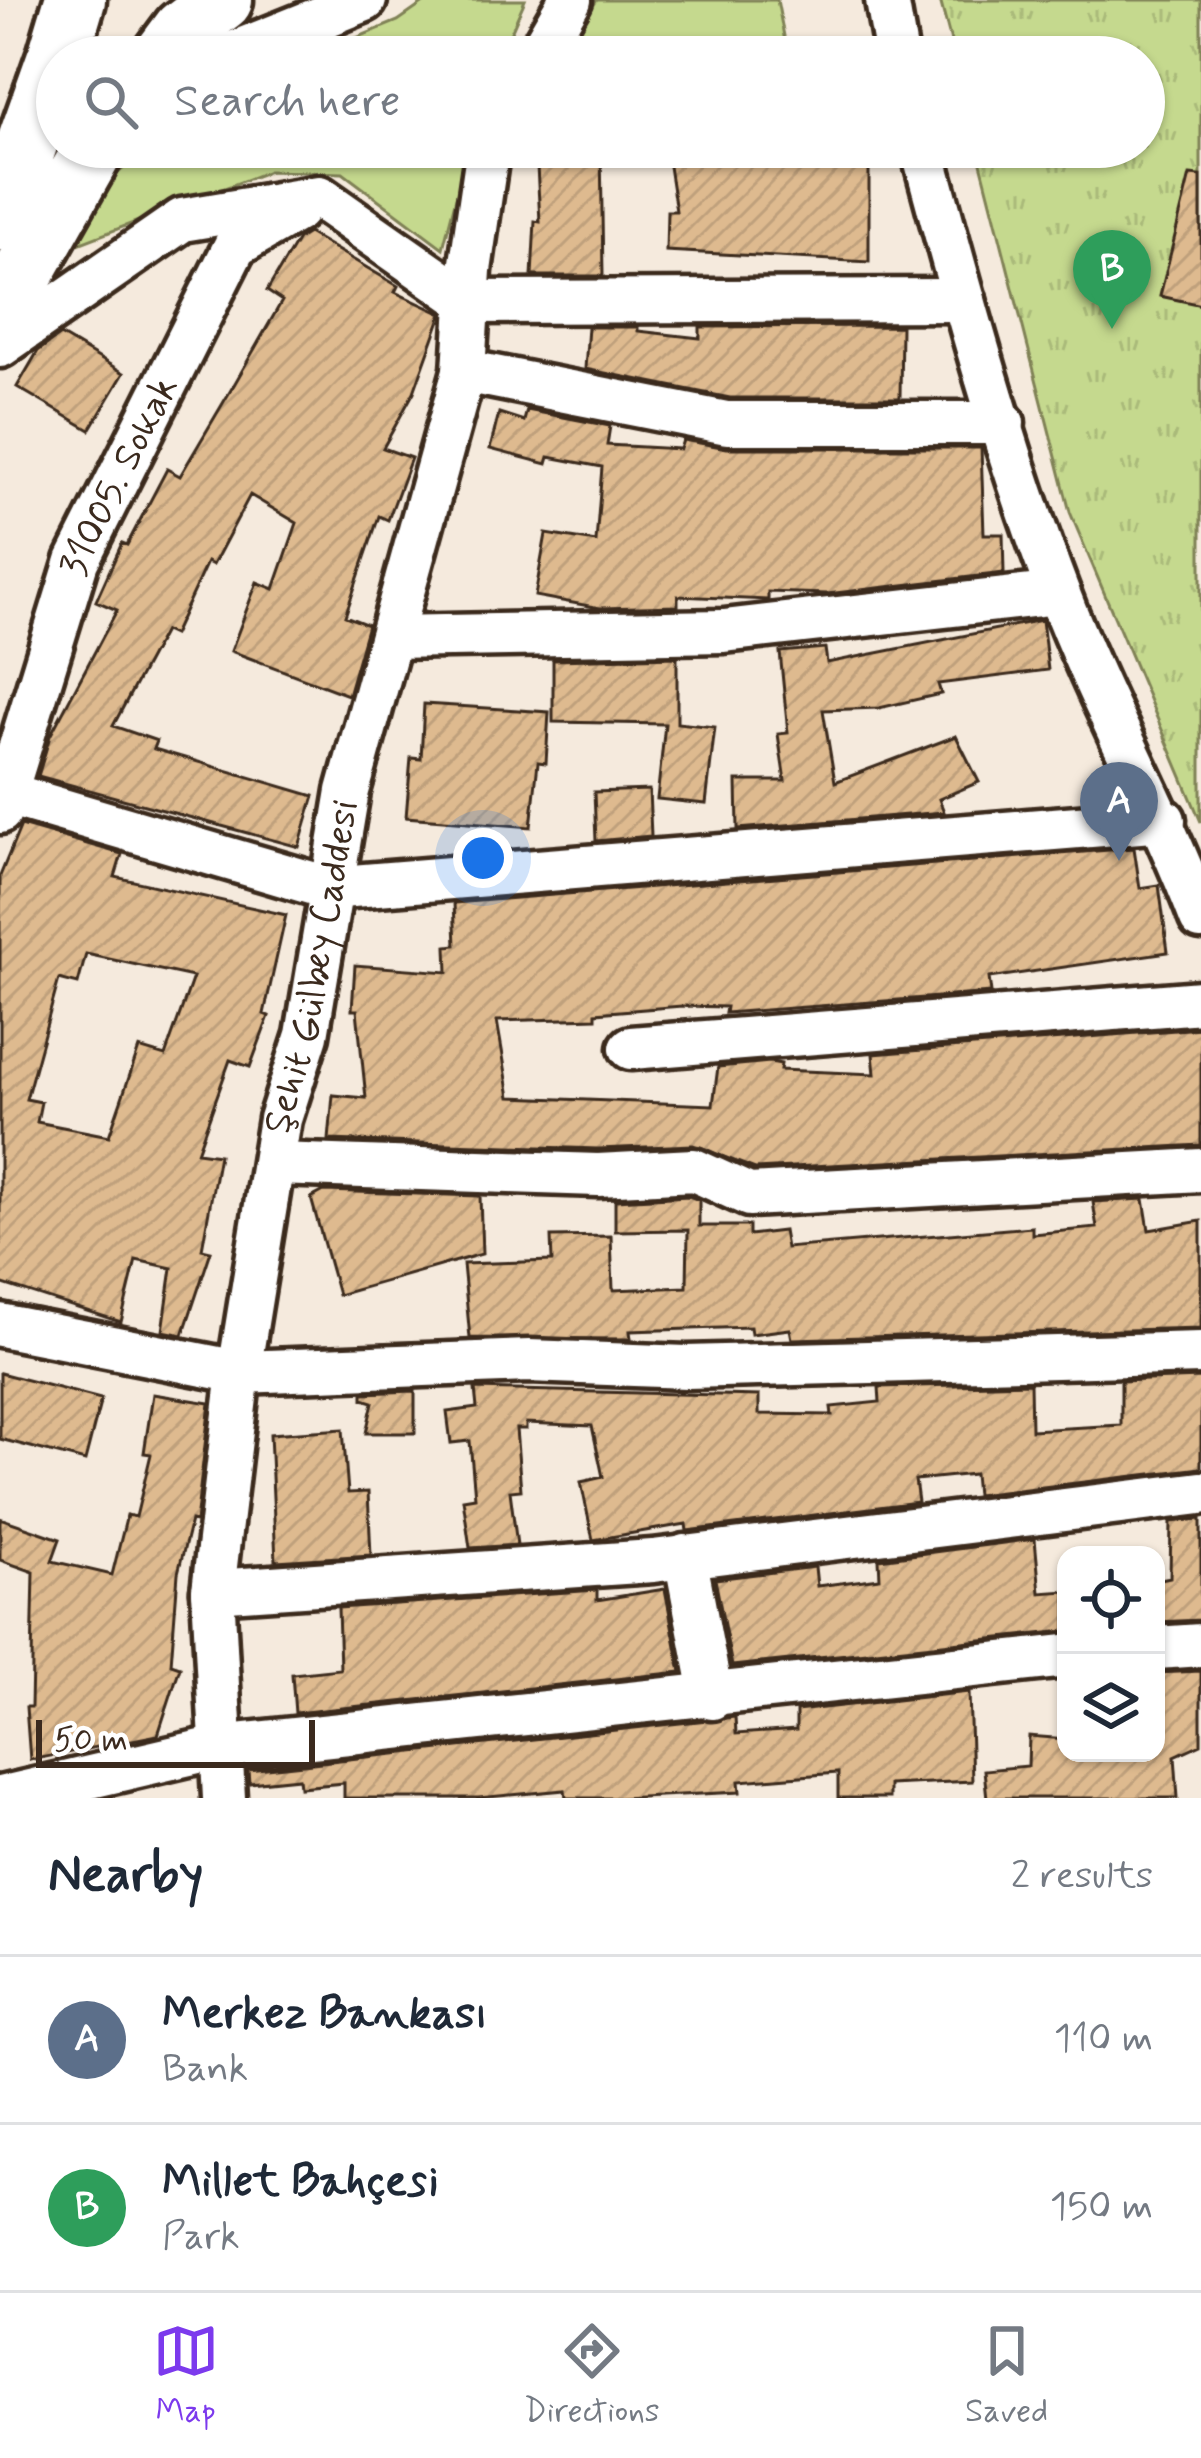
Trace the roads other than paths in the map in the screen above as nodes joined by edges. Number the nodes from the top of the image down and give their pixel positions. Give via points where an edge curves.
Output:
1 (75, 0) edge
2 (222, 0) edge
3 (365, 0) edge
4 (570, 0) edge
5 (887, 0) edge
6 (64, 36) edge
7 (179, 36) edge
8 (275, 36) edge
9 (549, 36) edge
10 (893, 36) edge
11 (36, 118) edge
12 (84, 168) edge
13 (485, 168) edge
14 (928, 168) edge
15 (319, 197) junction
16 (0, 220) edge
17 (964, 300) junction
18 (469, 302) junction
19 (0, 315) edge
20 (0, 346) edge
21 (464, 370) junction
22 (1003, 423) junction
23 (1058, 593) junction
24 (391, 637) junction
25 (2, 802) edge
26 (1164, 820) junction
27 (328, 888) junction
28 (1201, 918) edge
29 (1201, 1002) edge
30 (631, 1048) dead end
31 (276, 1164) junction
32 (1201, 1170) edge
33 (0, 1325) edge
34 (1201, 1353) edge
35 (239, 1372) junction
36 (1201, 1493) edge
37 (685, 1556) junction
38 (213, 1591) junction
39 (1201, 1645) edge
40 (1165, 1647) edge
41 (1057, 1657) edge
42 (712, 1698) junction
43 (219, 1748) junction
44 (19, 1796) edge
45 (224, 1798) edge

1 - 6 main road
2 - 7 main road
3 - 8 street
4 - 9 street
5 - 10 street
11 - 16 main road
12 - 19 main road
13 - 18 street, Şehit Gülbey Caddesi
14 - 17 street
15 - 18 street
15 - 20 street via 182,220
15 - 25 street, 31005. Sokak via 235,245 76,561
17 - 18 street
17 - 22 street
18 - 21 street, Şehit Gülbey Caddesi
21 - 22 street via 728,423
21 - 24 street, Şehit Gülbey Caddesi
22 - 23 street
23 - 24 street via 724,632
23 - 26 street
24 - 27 street, Şehit Gülbey Caddesi
25 - 27 street
26 - 27 street
26 - 28 street
27 - 31 street, Şehit Gülbey Caddesi via 307,1035 280,1120
29 - 30 street
31 - 32 street via 598,1175 694,1170 749,1195
31 - 35 street, Şehit Gülbey Caddesi
33 - 35 street
34 - 35 street
35 - 38 street, Şehit Gülbey Caddesi
36 - 37 street
37 - 38 street
37 - 42 street
38 - 43 street, Şehit Gülbey Caddesi
39 - 40 street
41 - 42 street
42 - 43 street
43 - 44 street
43 - 45 street, Şehit Gülbey Caddesi

